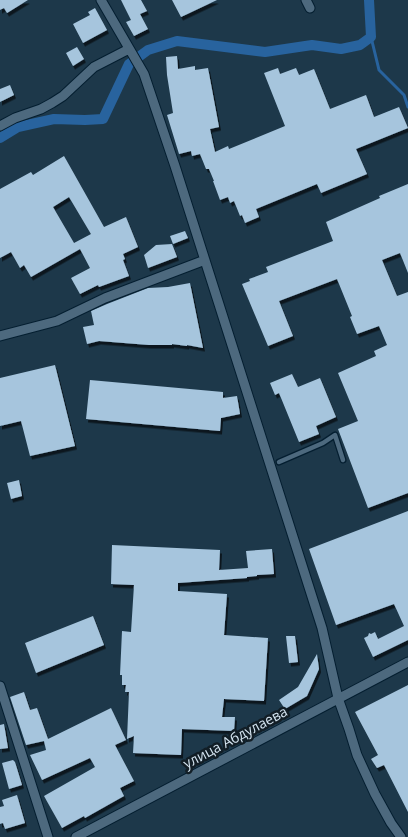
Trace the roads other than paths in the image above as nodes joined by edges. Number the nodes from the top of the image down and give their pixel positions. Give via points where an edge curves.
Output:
1 (101, 0) edge
2 (131, 52) junction
3 (0, 126) edge
4 (205, 260) junction
5 (0, 336) edge
6 (343, 460) dead end
7 (275, 464) junction
8 (408, 662) edge
9 (0, 686) edge
10 (338, 698) junction
11 (48, 837) edge
12 (76, 837) edge
13 (401, 837) edge

1 - 2 street
2 - 3 street via 94,67 52,104
2 - 4 street via 140,67
4 - 5 street via 104,298 57,321
4 - 7 street
6 - 7 lane via 335,435
7 - 10 street via 322,628
8 - 10 street, улица Абдулаева
9 - 11 street
10 - 12 street, улица Абдулаева
10 - 13 street via 357,756

